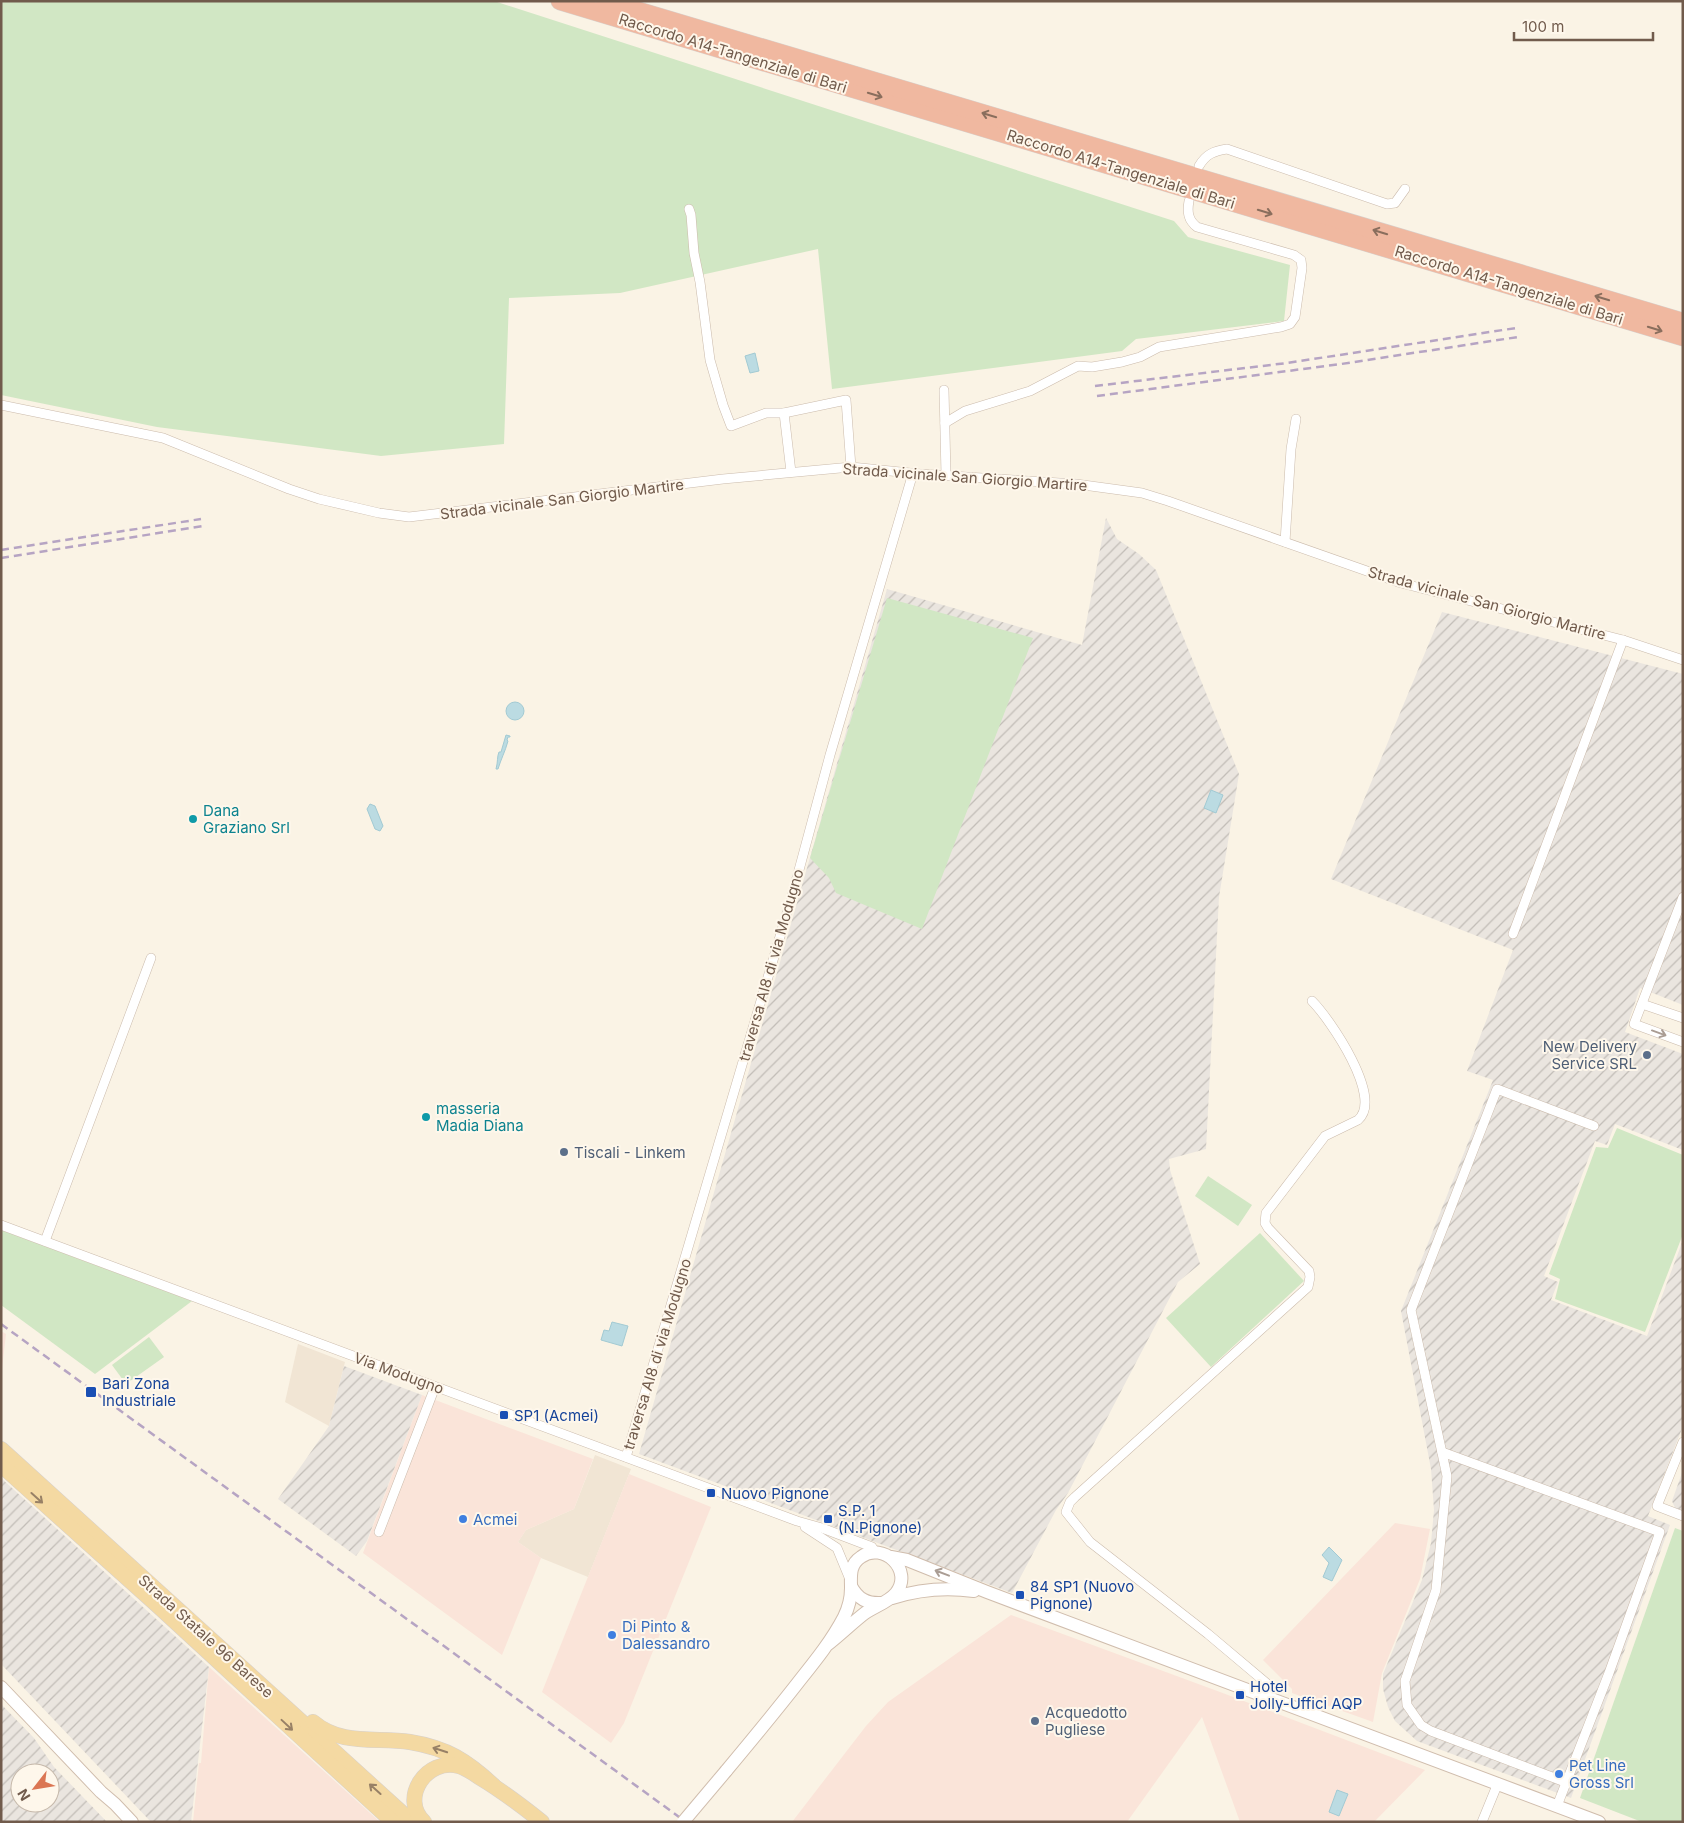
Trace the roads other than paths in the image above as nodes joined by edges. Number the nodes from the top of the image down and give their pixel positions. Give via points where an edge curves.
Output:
1 (560, 1) edge
2 (605, 1) edge
3 (1199, 166) dead end
4 (1405, 189) dead end
5 (1189, 201) dead end
6 (689, 209) dead end
7 (1683, 322) edge
8 (1683, 337) edge
9 (944, 390) dead end
10 (1, 405) edge
11 (784, 413) junction
12 (1296, 419) dead end
13 (945, 423) junction
14 (851, 467) junction
15 (791, 472) junction
16 (913, 473) junction
17 (946, 475) junction
18 (1285, 542) junction
19 (1623, 640) junction
20 (1683, 660) edge
21 (1683, 897) edge
22 (1513, 934) dead end
23 (151, 958) dead end
24 (1312, 1002) dead end
25 (1642, 1004) junction
26 (1683, 1018) edge
27 (1683, 1042) edge
28 (1594, 1126) dead end
29 (1, 1225) edge
30 (45, 1241) junction
31 (435, 1387) junction
32 (1683, 1442) edge
33 (1, 1449) edge
34 (1442, 1452) junction
35 (626, 1457) junction
36 (1, 1465) edge
37 (1683, 1516) edge
38 (797, 1521) junction
39 (379, 1532) dead end
40 (876, 1552) junction
41 (891, 1557) junction
42 (850, 1582) junction
43 (987, 1592) junction
44 (887, 1600) junction
45 (827, 1645) junction
46 (246, 1671) junction
47 (1, 1687) edge
48 (1268, 1698) junction
49 (1565, 1782) junction
50 (1498, 1783) junction
51 (494, 1786) junction
52 (100, 1792) junction
53 (1557, 1806) junction
54 (120, 1822) edge
55 (132, 1822) edge
56 (393, 1822) edge
57 (412, 1822) edge
58 (424, 1822) edge
59 (542, 1822) edge
60 (683, 1822) edge
61 (1482, 1822) edge
62 (1600, 1822) edge

1 -> 8 highway, Raccordo A14-Tangenziale di Bari
7 -> 2 highway, Raccordo A14-Tangenziale di Bari
3 - 4 street via 1208,154 1227,149 1387,204 1395,203
5 - 13 street via 1188,216 1197,227 1294,255 1301,260 1295,317 1290,324 1159,347 1122,362 1078,366 1030,391 965,411
6 - 11 street via 710,360 731,426 759,414
9 - 13 street
10 - 15 street, Strada vicinale San Giorgio Martire via 163,438 289,489 379,513 409,517
11 - 14 street via 846,400
11 - 15 street
12 - 18 street
13 - 17 street
14 - 15 street, Strada vicinale San Giorgio Martire
14 - 16 street, Strada vicinale San Giorgio Martire
16 - 17 street, Strada vicinale San Giorgio Martire
16 - 35 street, traversa AI8 di via Modugno
17 - 18 street, Strada vicinale San Giorgio Martire via 1076,484 1142,493
18 - 19 street, Strada vicinale San Giorgio Martire via 1401,583
19 - 20 street, Strada vicinale San Giorgio Martire
19 - 22 street
21 - 25 street
23 - 30 street
24 - 48 street via 1330,1021 1347,1049 1366,1105 1363,1116 1358,1120 1325,1136 1266,1213 1268,1228 1309,1271 1308,1287 1075,1497 1066,1512 1090,1542 1271,1687
25 - 26 street
25 -> 27 street via 1634,1024
28 - 34 street via 1496,1089 1411,1310
29 - 30 street, Via Modugno
30 - 31 street, Via Modugno
31 - 35 street, Via Modugno
31 - 39 street
32 - 37 street via 1657,1506
33 - 46 main road, Strada Statale 96 Barese
34 - 49 street via 1447,1476 1436,1590 1405,1681 1407,1705 1430,1731
34 - 49 street via 1660,1532
35 - 38 street, Via Modugno
36 -> 56 main road, Strada Statale 96 Barese
38 - 40 street, Via Modugno via 872,1547
38 - 42 street, Via Modugno via 837,1548
40 - 41 street
40 - 42 street via 858,1558 852,1566
43 -> 41 street via 907,1560
41 - 44 street via 900,1570 901,1581 898,1590
42 - 44 street via 863,1600 872,1604
42 - 45 street via 844,1616
43 - 44 street via 944,1588 908,1592
43 - 48 street
44 - 45 street via 856,1620
45 - 60 street, bridge
51 -> 46 main road via 465,1761 442,1750 412,1742 350,1739 329,1733 266,1680
57 -> 46 main road, Strada Statale 96 Barese
47 - 52 street
48 - 50 street
49 - 53 street
50 - 53 street
50 - 61 street
51 - 58 main road via 456,1765 434,1769 420,1780 415,1792 416,1809
51 - 59 main road
52 - 54 street
52 - 55 street
53 - 62 street

